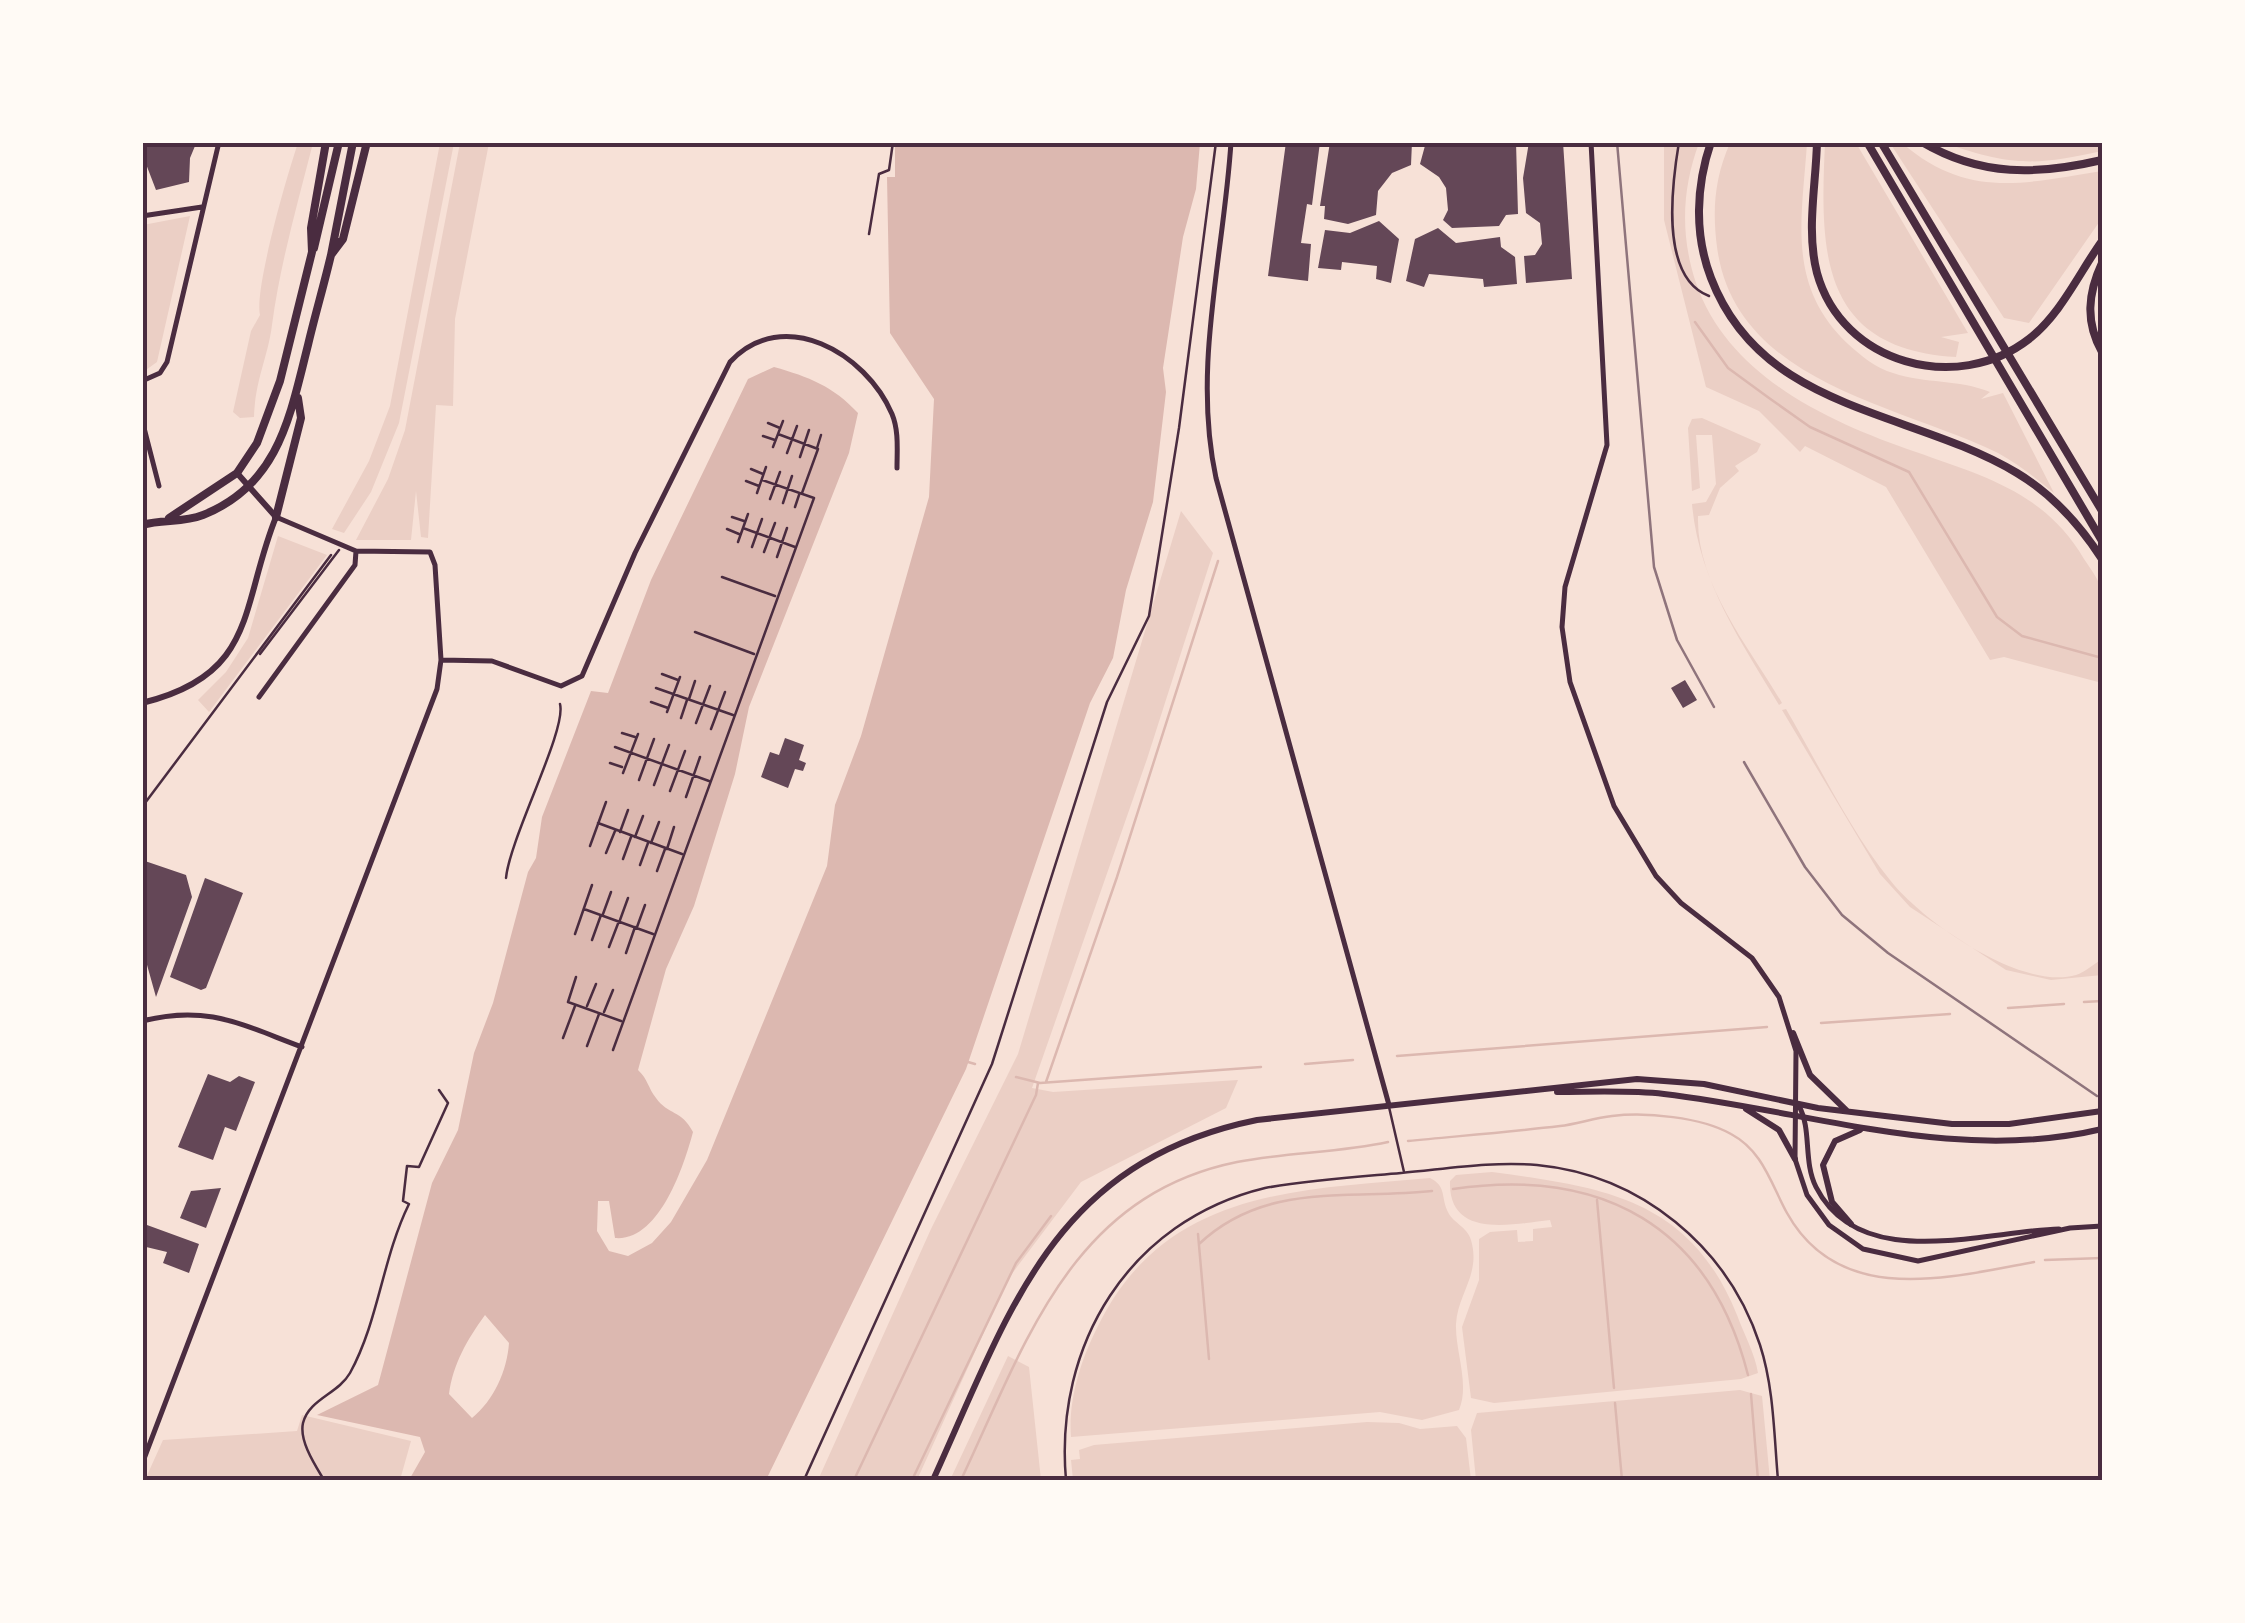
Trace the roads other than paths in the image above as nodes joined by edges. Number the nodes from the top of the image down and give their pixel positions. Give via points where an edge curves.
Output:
1 (219, 142) edge
2 (326, 142) edge
3 (339, 142) edge
4 (353, 142) edge
5 (367, 142) edge
6 (1232, 142) edge
7 (1590, 142) edge
8 (1711, 142) edge
9 (1817, 142) edge
10 (1867, 142) edge
11 (1880, 142) edge
12 (1922, 142) edge
13 (2102, 160) edge
14 (202, 206) junction
15 (142, 216) edge
16 (2102, 241) edge
17 (312, 252) junction
18 (331, 255) junction
19 (2102, 263) edge
20 (2102, 352) edge
21 (142, 381) edge
22 (297, 393) junction
23 (142, 420) edge
24 (896, 468) joint
25 (237, 473) junction
26 (896, 477) dead end
27 (159, 486) dead end
28 (249, 486) junction
29 (2102, 511) edge
30 (276, 516) junction
31 (169, 518) junction
32 (142, 525) edge
33 (2102, 540) edge
34 (356, 551) junction
35 (2102, 560) edge
36 (441, 660) junction
37 (259, 697) dead end
38 (142, 702) edge
39 (142, 1021) edge
40 (1793, 1033) junction
41 (302, 1047) junction
42 (1526, 1093) junction
43 (1721, 1102) junction
44 (1797, 1103) junction
45 (1389, 1105) junction
46 (2102, 1111) edge
47 (1848, 1112) junction
48 (1794, 1115) junction
49 (1805, 1118) junction
50 (1871, 1129) junction
51 (2102, 1129) edge
52 (1795, 1158) junction
53 (1404, 1173) junction
54 (1852, 1224) junction
55 (2102, 1226) edge
56 (2070, 1228) junction
57 (143, 1460) edge
58 (933, 1480) edge
59 (1066, 1480) edge
60 (1778, 1480) edge

1 - 14 street
2 - 17 main road
3 - 17 main road
4 - 18 main road
5 - 18 main road via 343,239
6 - 45 street via 1205,374 1208,438
7 - 40 street via 1607,445 1564,587 1566,668 1601,773 1640,853 1682,903 1752,958
8 - 35 main road via 1700,230 1717,292 1747,338 1788,374 1839,402 2020,475 2066,512
9 - 16 main road via 1813,246 1820,280 1856,334 1885,354 1919,365 1971,366 2029,339
10 - 33 main road
11 - 29 main road
12 - 13 main road via 2001,171
14 - 15 street
14 - 21 street via 167,362
17 - 25 main road via 270,414
18 - 22 main road
19 - 20 main road via 2090,304
22 - 28 main road via 276,454
22 - 30 main road via 301,418
23 - 27 street
24 - 26 lane
24 - 36 street via 893,417 865,370 828,345 792,336 744,347 730,362 634,552 582,676 561,686 492,661
25 - 28 street
25 - 31 main road
28 - 30 street
28 - 31 main road via 206,514 184,522
30 - 34 street
30 - 38 street via 249,611 219,665 192,687
31 - 32 main road
34 - 36 street via 432,554
34 - 37 street via 355,566
36 - 41 street via 402,788
39 - 41 street via 186,1011 210,1014
40 - 44 street
40 - 47 street via 1815,1082
41 - 57 street
42 - 43 street via 1633,1092
42 - 44 street via 1637,1080 1704,1084
42 - 45 street
43 - 48 street
43 - 52 street via 1774,1125
44 - 47 street
44 - 48 street
44 - 49 street
45 - 53 lane
45 - 58 street via 1213,1130 1162,1150 1106,1186 1061,1230 1016,1300
46 - 47 street via 1980,1125
48 - 49 street
48 - 52 street
49 - 50 street
49 - 54 street via 1812,1177 1828,1206
50 - 51 street via 1988,1141
50 - 54 street via 1835,1141 1823,1165 1832,1202
52 - 56 street via 1807,1194 1829,1225 1884,1257 1930,1260
53 - 59 lane via 1245,1193 1193,1216 1140,1256 1104,1301 1076,1360 1064,1418
53 - 60 lane via 1504,1164 1556,1168 1617,1186 1680,1224 1726,1276 1754,1328 1769,1382
54 - 56 street via 1909,1242
55 - 56 street

